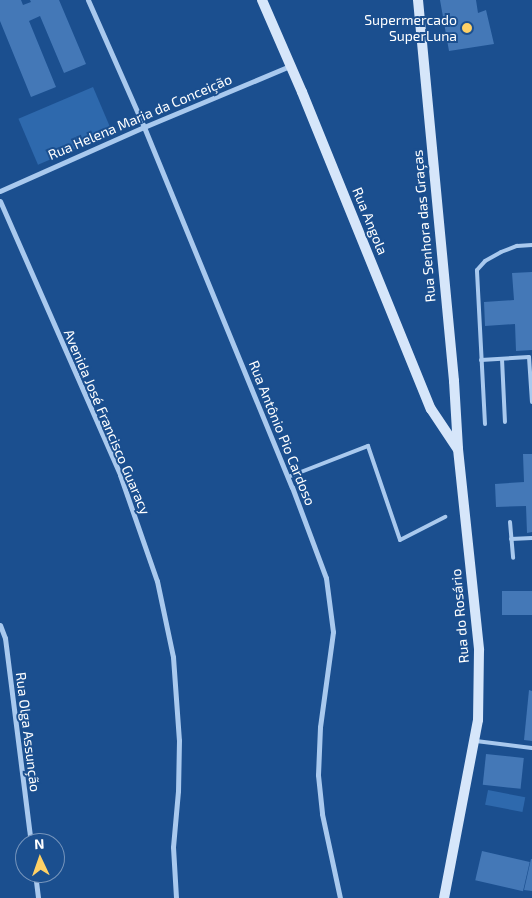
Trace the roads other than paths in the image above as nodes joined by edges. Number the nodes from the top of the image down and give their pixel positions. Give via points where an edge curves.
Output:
1 (88, 0) edge
2 (262, 0) edge
3 (418, 0) edge
4 (290, 66) junction
5 (144, 127) junction
6 (0, 190) edge
7 (0, 201) edge
8 (532, 245) edge
9 (502, 359) junction
10 (481, 360) junction
11 (532, 402) edge
12 (505, 422) dead end
13 (484, 424) dead end
14 (458, 449) junction
15 (288, 477) junction
16 (445, 517) dead end
17 (510, 522) dead end
18 (532, 538) edge
19 (511, 539) junction
20 (513, 558) dead end
21 (0, 625) edge
22 (474, 741) junction
23 (532, 748) edge
24 (30, 833) edge
25 (36, 883) edge
26 (38, 898) edge
27 (176, 898) edge
28 (340, 898) edge
29 (444, 898) edge

1 - 5 street, Rua Antônio Pio Cardoso
2 - 4 street, Rua Angola
3 - 14 street, Rua Senhora das Graças
4 - 5 street, Rua Helena Maria da Conceição
4 - 14 street, Rua Angola via 431,409
5 - 6 street, Rua Helena Maria da Conceição
5 - 15 street, Rua Antônio Pio Cardoso
7 - 27 street, Avenida José Francisco Guaracy via 120,475 157,581 173,657 179,740 173,847
8 - 10 lane via 501,252 477,270
9 - 10 lane
9 - 11 lane via 529,358
9 - 12 lane
10 - 13 lane
14 - 22 street, Rua do Rosário via 479,650 478,720
15 - 16 lane via 368,446 400,540
15 - 28 street, Rua Antônio Pio Cardoso via 326,578 333,632 320,727 318,775
17 - 19 lane
18 - 19 lane
19 - 20 lane
21 - 24 street, Rua Olga Assunção
22 - 23 lane
22 - 29 street, Rua do Rosário
25 - 26 street

